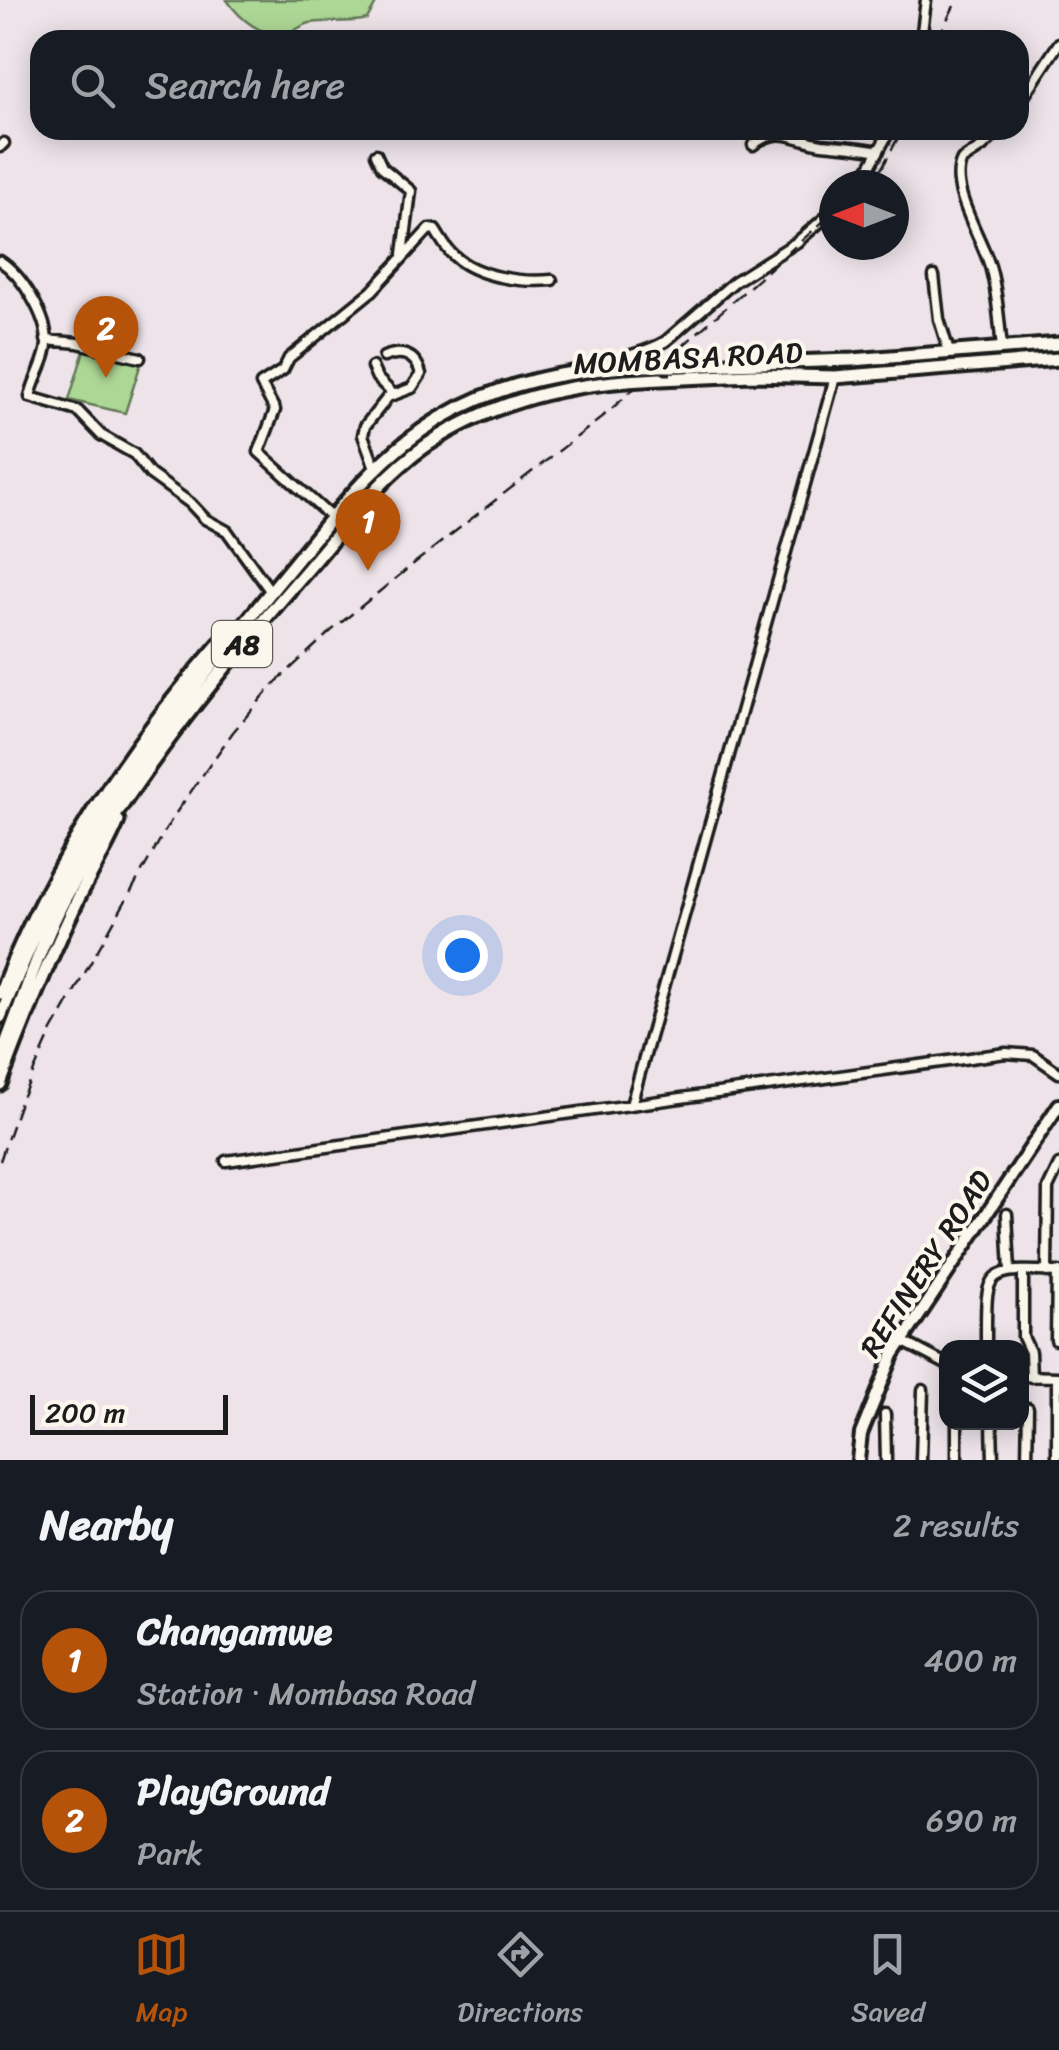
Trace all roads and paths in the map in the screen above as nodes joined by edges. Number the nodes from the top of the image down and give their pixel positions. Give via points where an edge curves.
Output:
1 (926, 0) edge
2 (922, 30) edge
3 (1059, 43) edge
4 (1029, 89) edge
5 (760, 140) edge
6 (811, 140) edge
7 (885, 140) edge
8 (987, 140) edge
9 (752, 145) dead end
10 (879, 151) junction
11 (376, 154) dead end
12 (868, 170) edge
13 (819, 223) edge
14 (403, 259) junction
15 (0, 261) edge
16 (934, 276) dead end
17 (552, 280) dead end
18 (46, 340) junction
19 (1059, 344) edge
20 (1002, 348) junction
21 (949, 352) junction
22 (384, 356) dead end
23 (140, 358) dead end
24 (1059, 360) edge
25 (372, 367) dead end
26 (600, 368) junction
27 (835, 377) junction
28 (392, 393) junction
29 (375, 468) junction
30 (332, 518) junction
31 (271, 592) junction
32 (256, 610) junction
33 (124, 802) junction
34 (0, 993) edge
35 (0, 1017) edge
36 (0, 1060) edge
37 (1059, 1072) edge
38 (0, 1084) edge
39 (1059, 1104) edge
40 (631, 1105) junction
41 (226, 1161) dead end
42 (1059, 1165) edge
43 (1007, 1214) dead end
44 (1010, 1271) junction
45 (1023, 1271) junction
46 (1054, 1272) edge
47 (902, 1340) junction
48 (986, 1340) edge
49 (1024, 1340) edge
50 (1056, 1340) dead end
51 (939, 1360) edge
52 (1029, 1376) edge
53 (1058, 1377) edge
54 (923, 1390) dead end
55 (1059, 1412) edge
56 (885, 1414) dead end
57 (957, 1430) edge
58 (992, 1430) edge
59 (1027, 1430) edge
60 (858, 1460) edge
61 (886, 1460) edge
62 (921, 1460) edge
63 (957, 1460) edge
64 (993, 1460) edge
65 (1026, 1460) edge
66 (1057, 1460) edge

1 - 2 street
3 - 4 street
5 - 9 street
6 - 10 street
7 - 10 street
8 - 20 street via 958,171 992,274
10 - 12 street
11 - 14 street via 411,191
13 - 26 street via 734,282 666,341
14 - 17 street via 433,229 450,254 470,267
14 - 30 street via 260,385 275,410 259,452
15 - 18 street via 26,286
16 - 21 street
18 - 23 street
18 - 31 street via 30,396 78,411 101,435 134,454 150,474 227,531
19 - 20 highway, MOMBASA ROAD / A8
20 - 21 highway, MOMBASA ROAD / A8
21 - 26 highway, MOMBASA ROAD / A8, bridge
22 - 28 street via 408,355 421,374 412,388
24 - 27 highway, MOMBASA ROAD / A8
25 - 28 street
26 - 29 highway, MOMBASA ROAD / A8 via 475,400
27 - 33 highway, MOMBASA ROAD / A8, bridge via 626,380 566,388 498,406 430,443 378,487 221,668
27 - 40 street
28 - 29 street via 364,431
29 - 30 highway, MOMBASA ROAD / A8
30 - 31 highway, MOMBASA ROAD / A8
31 - 32 highway, MOMBASA ROAD / A8
32 - 34 highway via 182,687 84,826
32 - 35 highway, MOMBASA ROAD / A8 via 150,746 71,869
33 - 36 highway, MOMBASA ROAD / A8 via 62,902
33 - 38 highway
37 - 40 street via 1033,1055 1006,1053
39 - 47 main road, REFINERY ROAD
40 - 41 street
42 - 46 street via 1048,1188
43 - 44 street
44 - 45 street
44 - 48 street via 986,1288
45 - 46 street
45 - 49 street
46 - 50 street
47 - 51 street
47 - 60 main road, REFINERY ROAD via 874,1395
52 - 53 street
53 - 55 street
54 - 62 street
55 - 66 street
56 - 61 street
57 - 63 street
58 - 64 street
59 - 65 street

